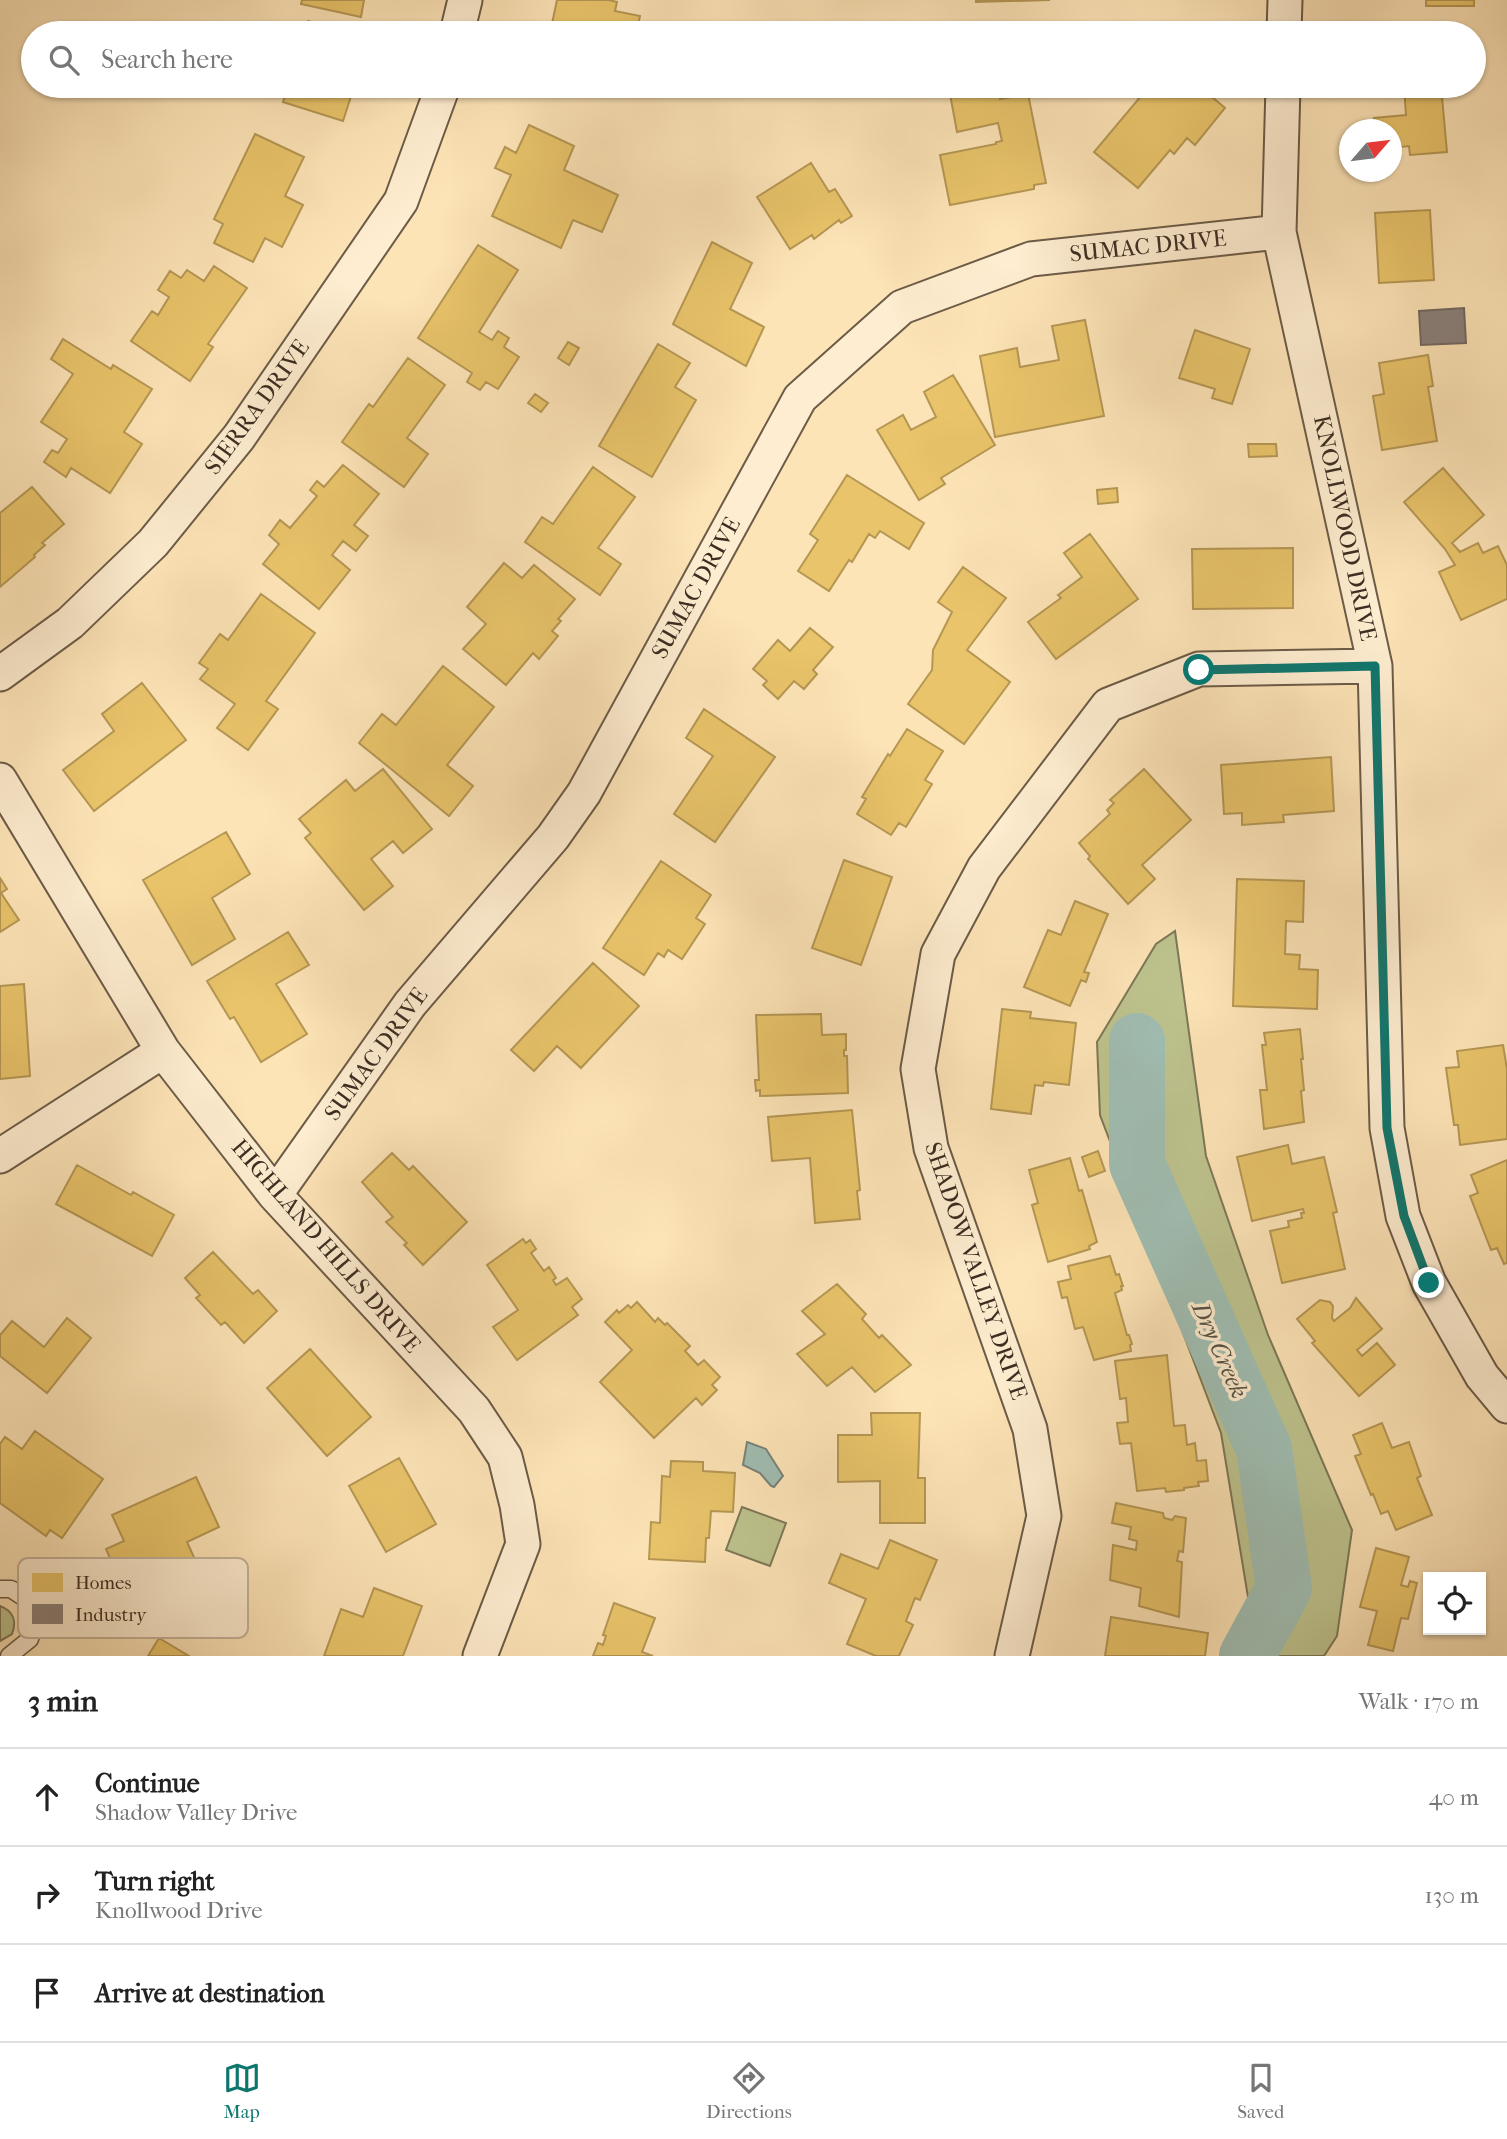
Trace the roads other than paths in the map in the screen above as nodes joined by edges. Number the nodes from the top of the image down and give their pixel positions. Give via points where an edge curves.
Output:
1 (465, 0) edge
2 (1285, 0) edge
3 (460, 21) edge
4 (1284, 21) edge
5 (439, 98) edge
6 (1283, 98) edge
7 (1279, 232) junction
8 (1375, 666) junction
9 (0, 674) edge
10 (0, 780) edge
11 (163, 1051) junction
12 (0, 1156) edge
13 (275, 1195) junction
14 (1507, 1406) edge
15 (0, 1589) edge
16 (18, 1594) edge
17 (30, 1638) edge
18 (9, 1656) edge
19 (480, 1656) edge
20 (1012, 1656) edge

1 - 3 street
2 - 4 street
5 - 9 street, SIERRA DRIVE via 401,201 239,437 153,543 70,623
6 - 7 street, KNOLLWOOD DRIVE
7 - 8 street, KNOLLWOOD DRIVE
7 - 13 street, SUMAC DRIVE via 1031,259 902,307 800,398 584,793 411,1004
8 - 14 street, KNOLLWOOD DRIVE via 1387,1128 1404,1216 1429,1283 1482,1376
8 - 20 street, SHADOW VALLEY DRIVE via 1199,670 1108,705 984,868 938,954 918,1069 931,1148 1030,1429 1044,1516
10 - 11 street, HIGHLAND HILLS DRIVE
11 - 12 street
11 - 13 street, HIGHLAND HILLS DRIVE
13 - 19 street, HIGHLAND HILLS DRIVE via 474,1410 505,1457 523,1544
15 - 16 lane
17 - 18 lane

